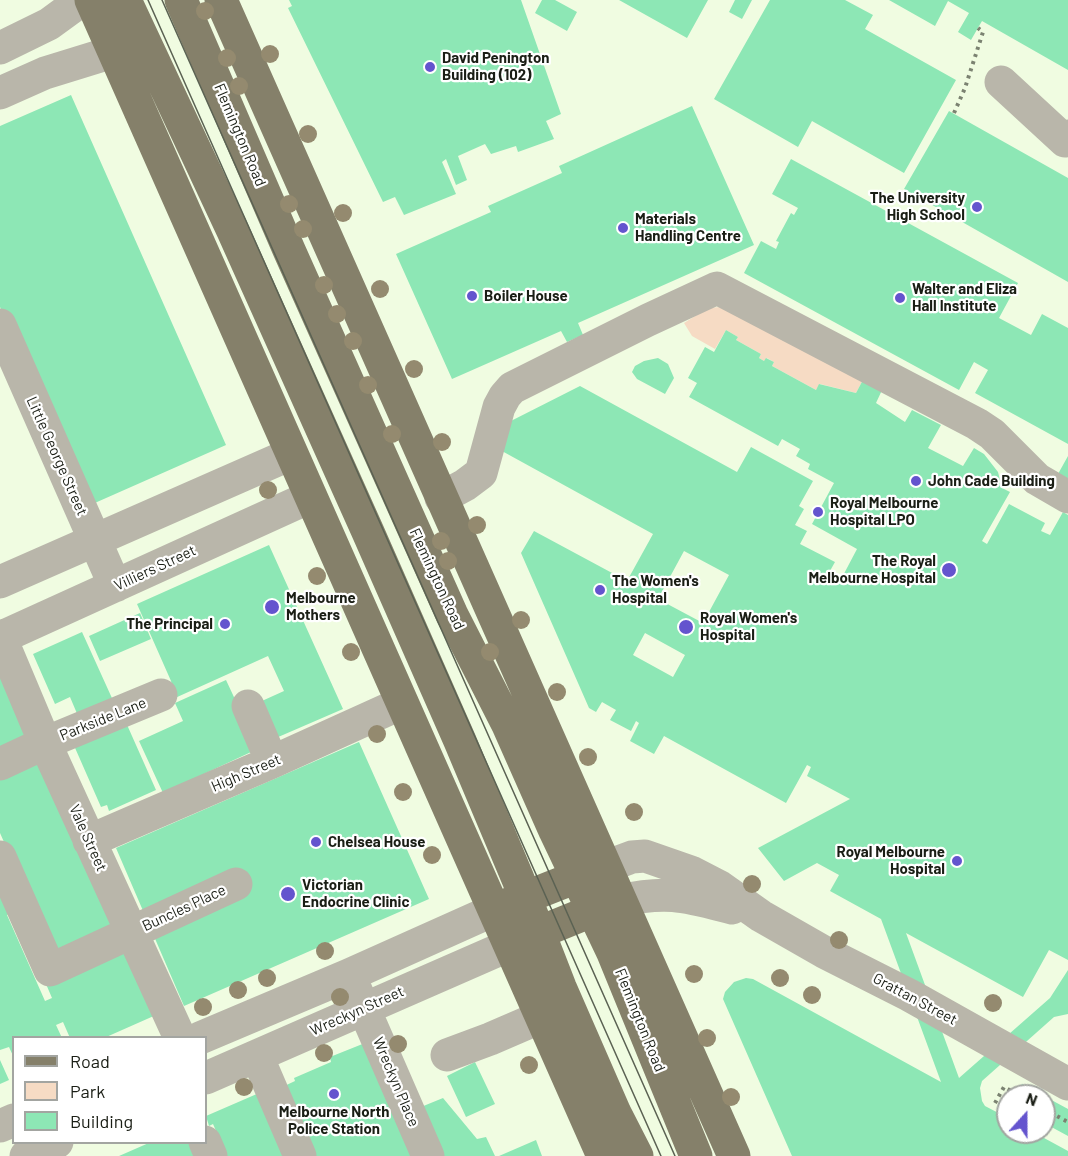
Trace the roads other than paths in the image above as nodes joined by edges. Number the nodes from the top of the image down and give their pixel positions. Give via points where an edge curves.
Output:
1 (82, 0) edge
2 (91, 0) edge
3 (125, 0) edge
4 (181, 0) edge
5 (221, 0) edge
6 (10, 43) edge
7 (113, 52) junction
8 (38, 76) junction
9 (1001, 82) dead end
10 (0, 93) edge
11 (1068, 136) edge
12 (0, 325) edge
13 (291, 454) junction
14 (225, 483) junction
15 (310, 497) junction
16 (1068, 497) edge
17 (441, 498) junction
18 (407, 513) junction
19 (243, 528) junction
20 (368, 532) junction
21 (94, 541) junction
22 (0, 582) edge
23 (115, 586) junction
24 (0, 637) edge
25 (161, 695) dead end
26 (402, 703) junction
27 (248, 706) dead end
28 (45, 743) junction
29 (272, 762) junction
30 (0, 764) edge
31 (89, 841) junction
32 (0, 857) edge
33 (591, 872) junction
34 (237, 884) dead end
35 (525, 897) junction
36 (607, 905) junction
37 (494, 910) junction
38 (761, 915) junction
39 (131, 933) junction
40 (524, 939) junction
41 (349, 975) junction
42 (364, 1008) junction
43 (541, 1017) junction
44 (179, 1036) edge
45 (205, 1036) edge
46 (447, 1055) dead end
47 (257, 1056) junction
48 (207, 1078) edge
49 (1068, 1084) edge
50 (300, 1156) edge
51 (428, 1156) edge
52 (603, 1156) edge
53 (637, 1156) edge
54 (696, 1156) edge
55 (734, 1156) edge

1 - 6 street via 50,24
2 - 7 main road
3 - 20 main road
4 - 18 main road, Flemington Road
5 - 17 main road, Flemington Road
6 - 8 street
7 - 8 street
7 - 13 main road
8 - 10 street
9 - 11 street via 1065,141
12 - 21 street, Little George Street
13 - 14 street
13 - 15 main road
14 - 19 street
14 - 21 street
15 - 19 street, Villiers Street
15 - 26 main road
16 - 17 street via 1037,479 977,424 717,288 512,388 499,407 481,473
17 - 18 main road
17 - 33 main road, Flemington Road
18 - 20 main road
18 - 33 main road, Flemington Road via 555,831
19 - 23 street, Villiers Street
20 - 35 main road
21 - 22 street
21 - 23 street, Little George Street
23 - 24 street, Villiers Street
24 - 28 street, Vale Street
25 - 28 street, Parkside Lane
26 - 29 street, High Street
26 - 37 main road
27 - 29 street
28 - 30 street, Parkside Lane
28 - 31 street, Vale Street
29 - 31 street, High Street
31 - 39 street, Vale Street
32 - 39 street, Buncles Place via 50,970
33 - 35 main road, Grattan Street
33 - 36 main road, Flemington Road
33 - 38 street, Grattan Street via 637,856 665,861 711,882
34 - 39 street, Buncles Place
35 - 37 main road, Grattan Street
35 - 40 main road
36 - 38 street, Grattan Street via 672,894
36 - 40 main road, Grattan Street
36 - 54 main road, Flemington Road
36 - 55 main road, Flemington Road
37 - 40 main road
37 - 41 street
38 - 49 street, Grattan Street
39 - 44 street, Vale Street
40 - 42 street, Wreckyn Street
40 - 43 main road
40 - 53 main road
41 - 42 street, Wreckyn Place
41 - 45 street
42 - 47 street, Wreckyn Street
42 - 51 street, Wreckyn Place
43 - 46 street
43 - 52 main road
47 - 48 street, Wreckyn Street
47 - 50 street

